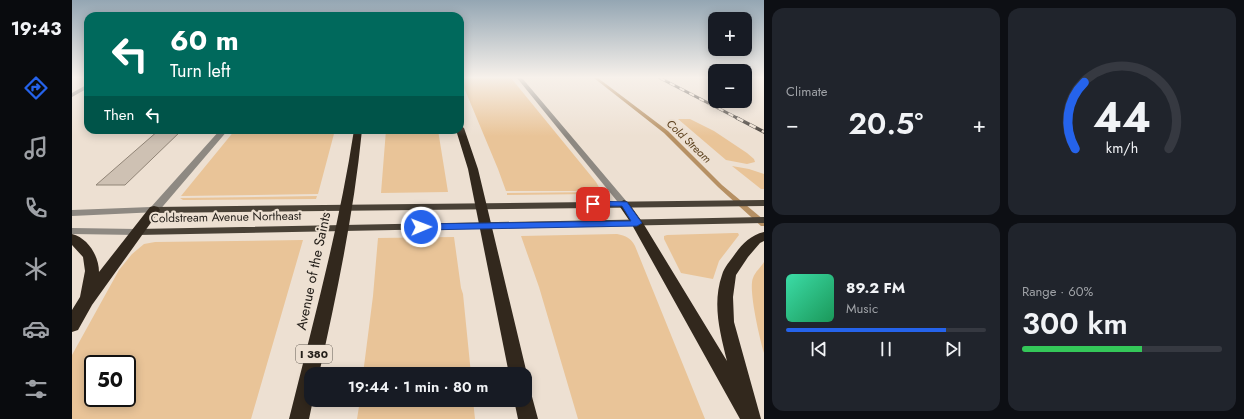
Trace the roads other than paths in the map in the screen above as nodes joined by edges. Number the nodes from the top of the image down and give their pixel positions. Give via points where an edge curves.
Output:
1 (535, 98) edge
2 (220, 134) edge
3 (358, 134) edge
4 (462, 134) edge
5 (764, 203) edge
6 (624, 204) junction
7 (154, 210) junction
8 (72, 213) edge
9 (764, 220) edge
10 (637, 223) junction
11 (72, 231) edge
12 (137, 232) junction
13 (72, 238) edge
14 (760, 238) edge
15 (86, 301) junction
16 (72, 325) edge
17 (516, 367) edge
18 (525, 407) edge
19 (299, 419) edge
20 (528, 419) edge
21 (751, 419) edge

1 - 6 street
2 - 7 street
3 - 19 highway, Avenue of the Saints / I 380 via 330,289
4 - 17 highway via 473,169
5 - 6 main road, Coldstream Avenue Northeast
6 - 7 main road, Coldstream Avenue Northeast
6 - 10 highway
7 - 8 street, Coldstream Avenue Northeast
7 - 12 highway
9 - 10 main road, Coldstream Avenue Northeast
10 - 12 main road, Coldstream Avenue Northeast
10 - 21 highway
11 - 12 street, Coldstream Avenue Northeast
12 - 15 highway
13 - 15 highway via 87,251 93,263 93,275
14 - 21 highway via 743,254 729,274 725,296 726,322
15 - 16 highway
18 - 20 highway

